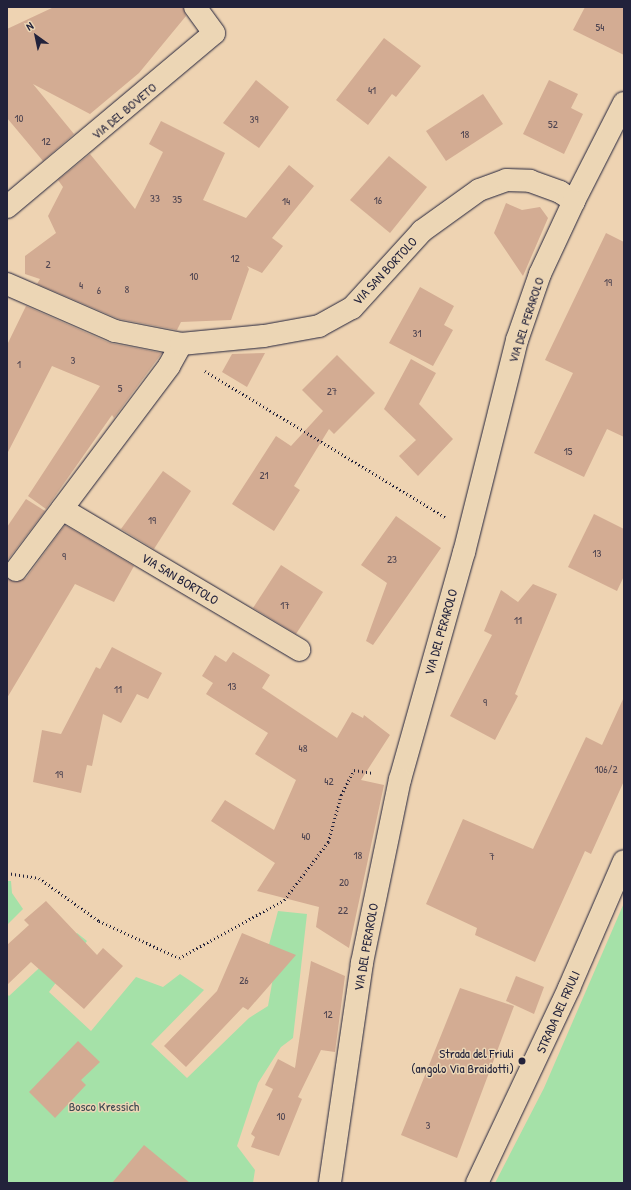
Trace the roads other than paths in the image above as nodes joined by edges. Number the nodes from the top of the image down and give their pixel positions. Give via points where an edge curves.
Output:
1 (195, 7) edge
2 (624, 103) edge
3 (574, 202) junction
4 (7, 207) edge
5 (7, 284) edge
6 (181, 344) junction
7 (62, 509) junction
8 (16, 570) dead end
9 (299, 650) dead end
10 (624, 862) edge
11 (330, 1183) edge
12 (477, 1183) edge

1 - 4 street, VIA DEL BOVETO via 214,33
2 - 3 street, VIA DEL PERAROLO
3 - 6 street, VIA SAN BORTOLO via 560,192 530,181 506,180 479,190 422,230 352,308 319,326
3 - 11 street, VIA DEL PERAROLO via 540,274 518,340 468,538 400,779 362,963
5 - 6 street, VIA SAN BORTOLO via 115,331
6 - 7 street via 169,366
7 - 8 street
7 - 9 street, VIA SAN BORTOLO
10 - 12 street, STRADA DEL FRIULI via 566,996

